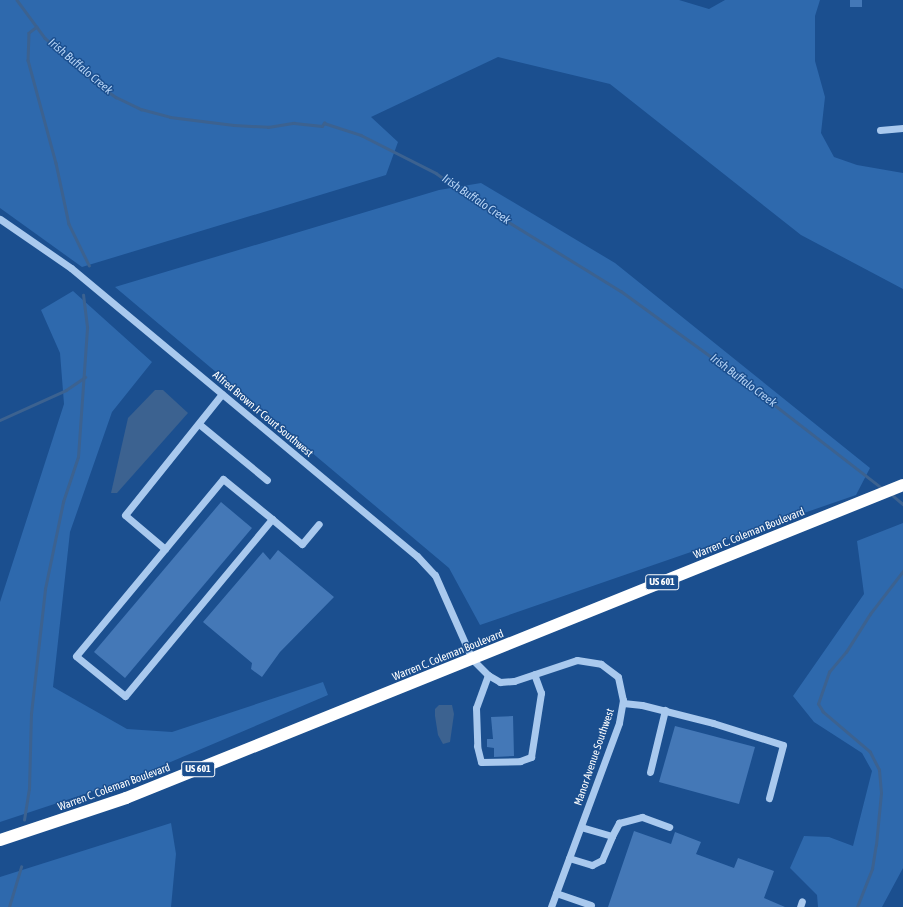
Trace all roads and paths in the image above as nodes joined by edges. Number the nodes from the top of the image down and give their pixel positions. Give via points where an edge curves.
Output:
1 (903, 128) edge
2 (880, 130) dead end
3 (0, 219) edge
4 (222, 394) junction
5 (199, 424) junction
6 (267, 480) dead end
7 (903, 485) edge
8 (272, 519) junction
9 (319, 524) dead end
10 (165, 549) junction
11 (472, 659) junction
12 (534, 674) junction
13 (488, 675) junction
14 (623, 703) junction
15 (665, 710) junction
16 (650, 772) dead end
17 (769, 798) dead end
18 (581, 827) junction
19 (669, 827) dead end
20 (612, 836) junction
21 (0, 840) edge
22 (569, 858) junction
23 (556, 893) junction
24 (590, 905) dead end
25 (551, 907) edge

1 - 2 street
3 - 4 street, Alfred Brown Jr Court Southwest via 70,268
4 - 5 street
4 - 11 street, Alfred Brown Jr Court Southwest via 417,556 435,575
5 - 6 street
5 - 10 street via 125,515
7 - 11 highway, Warren C. Coleman Boulevard / US 601
8 - 9 street via 302,544
8 - 10 street via 223,479
8 - 10 street via 125,696 76,656
11 - 13 street, Manor Avenue Southwest
11 - 21 highway, Warren C. Coleman Boulevard / US 601 via 126,798
12 - 13 street, Manor Avenue Southwest via 506,682
12 - 13 street via 541,693 531,757 520,761 481,762 477,746 476,708
12 - 14 street, Manor Avenue Southwest via 568,661 585,660 601,664 618,677 623,691
14 - 15 street
14 - 18 street, Manor Avenue Southwest via 619,722
15 - 16 street
15 - 17 street via 783,745
18 - 20 street
18 - 22 street, Manor Avenue Southwest
19 - 20 street via 642,817 620,823
20 - 22 street via 602,860 592,866
22 - 23 street, Manor Avenue Southwest
23 - 24 street
23 - 25 street, Manor Avenue Southwest

